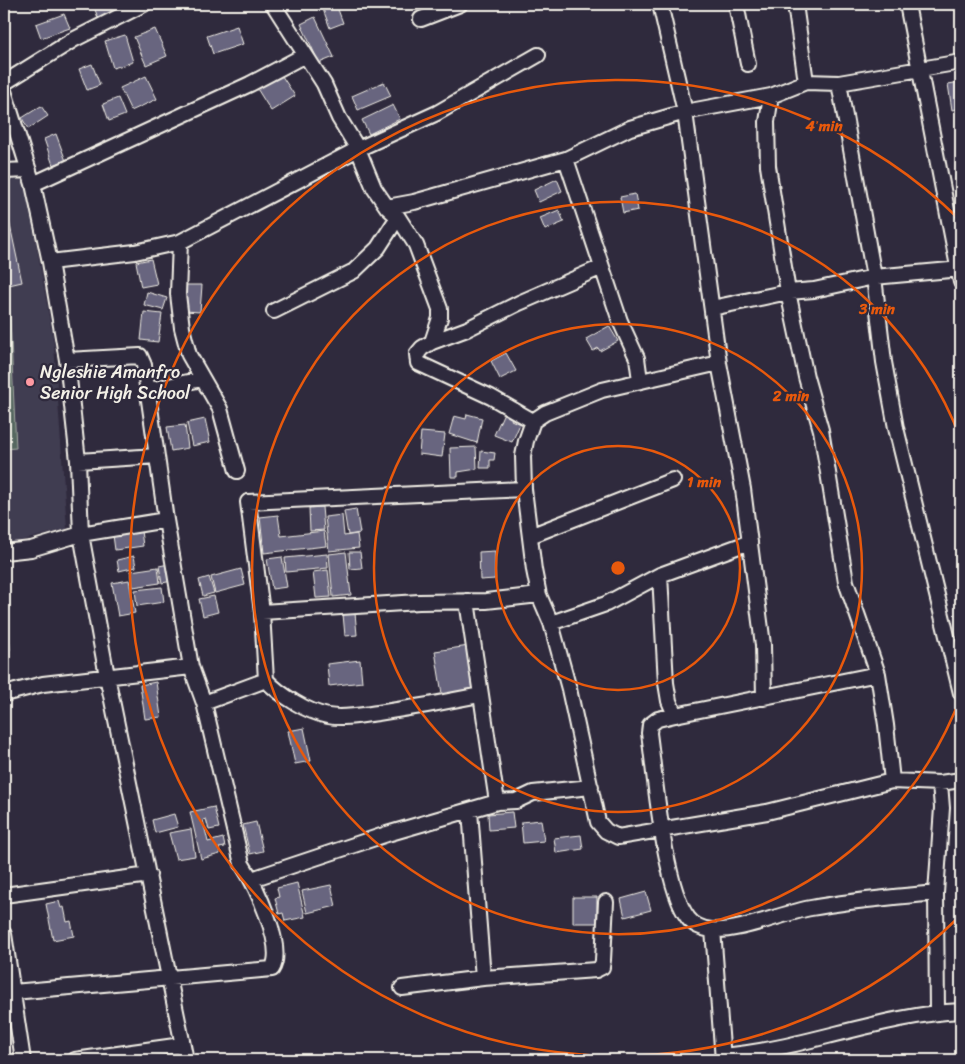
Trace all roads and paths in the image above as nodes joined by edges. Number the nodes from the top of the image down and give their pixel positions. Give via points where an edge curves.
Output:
1 (144, 4) edge
2 (273, 4) edge
3 (460, 4) edge
4 (660, 4) edge
5 (736, 4) edge
6 (796, 4) edge
7 (907, 4) edge
8 (420, 20) dead end
9 (305, 55) junction
10 (538, 55) dead end
11 (961, 62) edge
12 (748, 64) dead end
13 (919, 70) junction
14 (806, 82) junction
15 (4, 83) edge
16 (839, 83) junction
17 (4, 91) edge
18 (770, 96) junction
19 (685, 112) junction
20 (358, 149) junction
21 (566, 158) junction
22 (29, 170) junction
23 (4, 171) edge
24 (33, 184) junction
25 (387, 207) junction
26 (398, 217) junction
27 (180, 242) junction
28 (50, 262) junction
29 (602, 267) junction
30 (960, 273) edge
31 (874, 276) junction
32 (788, 292) junction
33 (712, 308) junction
34 (274, 311) dead end
35 (432, 342) junction
36 (67, 360) junction
37 (719, 363) junction
38 (202, 379) junction
39 (640, 380) junction
40 (149, 390) junction
41 (533, 421) junction
42 (157, 456) junction
43 (78, 461) junction
44 (237, 471) dead end
45 (673, 480) dead end
46 (524, 489) junction
47 (166, 520) junction
48 (81, 534) junction
49 (530, 536) junction
50 (750, 542) junction
51 (4, 552) edge
52 (660, 575) junction
53 (539, 595) junction
54 (467, 601) junction
55 (262, 612) junction
56 (551, 623) junction
57 (191, 667) junction
58 (878, 674) junction
59 (108, 676) junction
60 (266, 680) junction
61 (961, 693) edge
62 (4, 694) edge
63 (480, 695) junction
64 (764, 698) junction
65 (204, 703) junction
66 (675, 715) junction
67 (961, 780) edge
68 (892, 781) junction
69 (940, 783) junction
70 (591, 787) junction
71 (497, 802) junction
72 (470, 811) junction
73 (663, 830) junction
74 (149, 875) junction
75 (252, 879) junction
76 (936, 893) junction
77 (4, 895) edge
78 (606, 902) dead end
79 (713, 930) junction
80 (4, 934) edge
81 (6, 962) edge
82 (168, 977) junction
83 (483, 978) junction
84 (402, 988) dead end
85 (13, 992) junction
86 (961, 1011) edge
87 (937, 1012) junction
88 (182, 1045) junction
89 (723, 1058) edge
90 (22, 1060) edge
91 (75, 1060) edge
92 (186, 1060) edge

1 - 15 street via 73,40
2 - 9 street
3 - 8 street
4 - 19 street
5 - 12 street
6 - 14 street
7 - 13 street
9 - 20 street
9 - 24 street via 250,84
10 - 20 street via 436,113
11 - 13 street
13 - 16 street
13 - 30 street
14 - 16 street
14 - 18 street
16 - 31 street
17 - 22 street
18 - 19 street
18 - 32 street via 768,166
19 - 21 street via 630,128
19 - 33 street
20 - 25 street via 374,188
20 - 27 street
21 - 25 street
21 - 29 street
22 - 23 street
22 - 24 street
24 - 28 street
25 - 26 street
26 - 34 street via 378,248 354,271
26 - 35 street via 416,245 440,309
27 - 28 street via 135,252
27 - 38 street via 178,294 182,328 189,355
28 - 36 street
29 - 35 street
29 - 39 street via 620,321 637,358
30 - 31 street
31 - 32 street via 814,290
31 - 61 street via 896,428
32 - 33 street
32 - 58 street via 821,430 846,582
33 - 37 street
35 - 41 street via 417,354 418,363 491,396
36 - 40 street via 140,356
36 - 43 street
37 - 39 street
37 - 50 street via 730,411
38 - 40 street
38 - 44 street via 220,409
39 - 41 street via 602,390
40 - 42 street
41 - 46 street via 523,456
42 - 43 street
42 - 47 street
43 - 48 street
45 - 49 street
46 - 49 street
46 - 55 street via 248,502
47 - 48 street
47 - 57 street
48 - 51 street via 31,549
48 - 59 street
49 - 53 street
50 - 52 street
50 - 64 street via 763,645
52 - 56 street via 606,604
52 - 66 street via 666,683
53 - 54 street
53 - 56 street
54 - 55 street
54 - 63 street
55 - 60 street
56 - 70 street
57 - 59 street
57 - 65 street
58 - 64 street
58 - 68 street
59 - 62 street via 43,684
59 - 74 street
60 - 63 street via 290,700 327,716 369,714
60 - 65 street
63 - 71 street
64 - 66 street
65 - 75 street via 242,864
66 - 73 street via 658,719 650,725 649,733
67 - 69 street
68 - 69 street
68 - 73 street via 766,812
69 - 76 street via 942,808
70 - 71 street via 533,793 516,800
70 - 73 street via 598,822 606,831 618,837
71 - 72 street
72 - 75 street via 387,834
72 - 83 street
73 - 79 street via 680,904 689,920 702,929
74 - 77 street
74 - 82 street
75 - 82 street via 276,950 272,969
76 - 79 street via 811,908
76 - 87 street
78 - 83 street via 602,967
79 - 89 street
80 - 81 street
81 - 85 street
82 - 85 street
82 - 88 street
83 - 84 street
85 - 90 street
86 - 87 street
87 - 89 street
88 - 91 street
88 - 92 street

